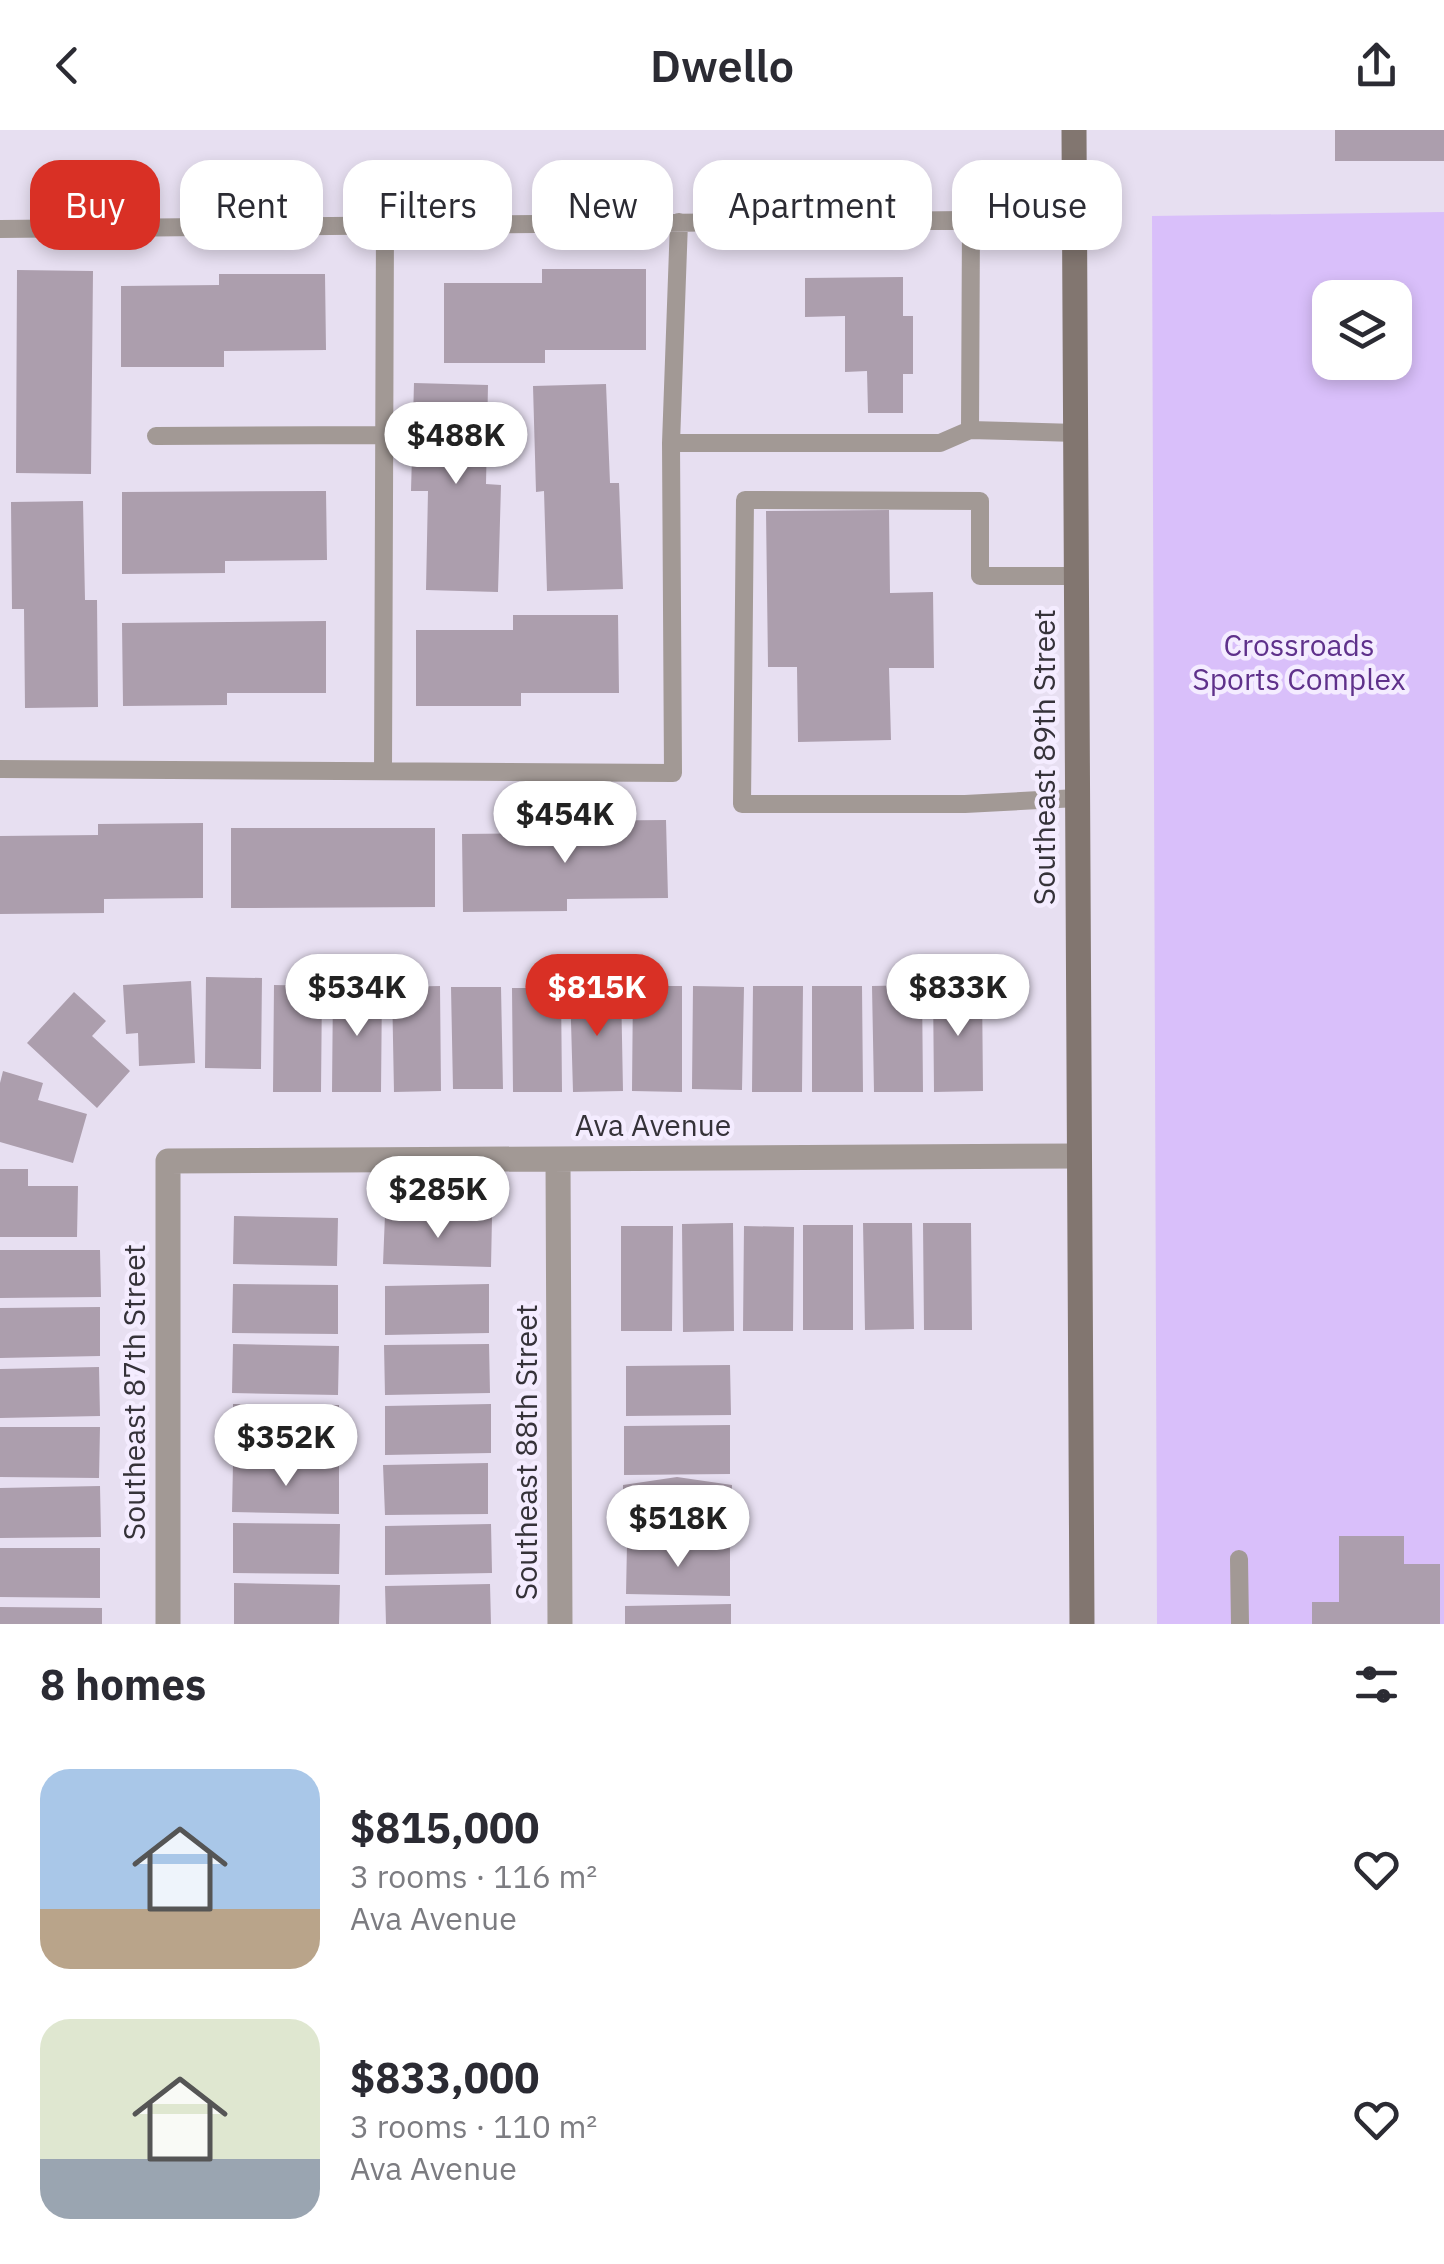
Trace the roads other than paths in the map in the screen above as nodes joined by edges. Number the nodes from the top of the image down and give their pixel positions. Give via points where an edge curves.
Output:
1 (1074, 130) edge
2 (1074, 160) edge
3 (952, 220) edge
4 (679, 222) junction
5 (512, 224) edge
6 (343, 225) edge
7 (0, 229) edge
8 (384, 250) edge
9 (971, 250) edge
10 (1075, 250) edge
11 (970, 430) junction
12 (1076, 433) junction
13 (384, 434) junction
14 (156, 436) dead end
15 (672, 443) junction
16 (1076, 576) junction
17 (0, 769) edge
18 (384, 771) junction
19 (1078, 798) junction
20 (1079, 1156) junction
21 (558, 1159) junction
22 (168, 1161) joint
23 (1239, 1559) dead end
24 (168, 1624) edge
25 (560, 1624) edge
26 (1082, 1624) edge
27 (1240, 1624) edge

1 - 2 main road, Southeast 89th Street
3 - 4 lane
4 - 5 lane
4 - 15 lane
6 - 7 lane
8 - 13 lane
9 - 11 lane
10 - 12 main road, Southeast 89th Street
11 - 12 lane
11 - 15 lane via 940,443
12 - 16 main road, Southeast 89th Street
13 - 14 lane
13 - 18 lane
15 - 18 lane via 673,774
16 - 19 main road, Southeast 89th Street
16 - 19 lane via 980,576 980,501 745,500 742,804
17 - 18 lane
19 - 20 main road, Southeast 89th Street
20 - 21 street, Ava Avenue
20 - 26 main road, Southeast 89th Street
21 - 22 street, Ava Avenue
21 - 25 street, Southeast 88th Street
22 - 24 street, Southeast 87th Street
23 - 27 lane

